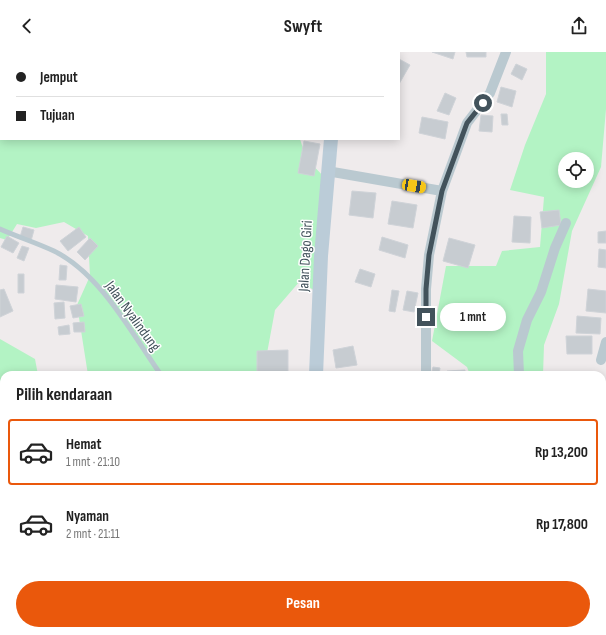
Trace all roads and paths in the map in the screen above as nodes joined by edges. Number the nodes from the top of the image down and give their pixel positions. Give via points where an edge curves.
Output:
1 (506, 52) edge
2 (331, 140) edge
3 (327, 171) junction
4 (442, 191) junction
5 (566, 223) dead end
6 (0, 229) edge
7 (606, 342) edge
8 (601, 360) dead end
9 (158, 371) edge
10 (316, 371) edge
11 (426, 371) edge
12 (519, 371) edge

1 - 4 street via 490,93 467,123
2 - 3 main road, Jalan Dago Giri
3 - 4 street
3 - 10 main road, Jalan Dago Giri
4 - 11 street via 429,255 426,289
5 - 12 street via 554,248 541,292 527,320 518,352
6 - 9 lane, Jalan Nyalindung via 55,251 78,268 104,293
7 - 8 street

